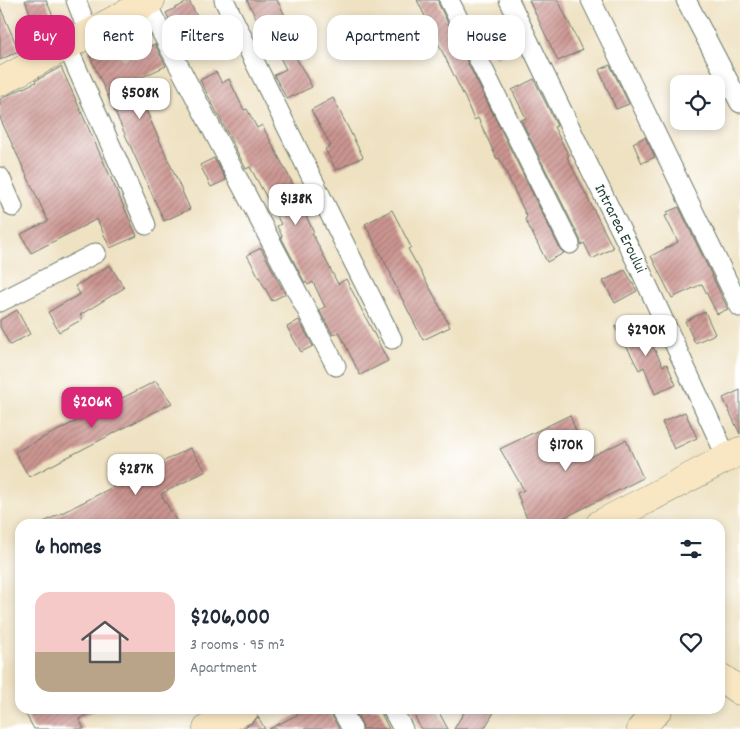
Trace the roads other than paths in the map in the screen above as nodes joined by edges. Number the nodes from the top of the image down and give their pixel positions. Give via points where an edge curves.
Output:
1 (76, 0) edge
2 (224, 0) edge
3 (449, 0) edge
4 (509, 0) edge
5 (591, 0) edge
6 (686, 0) edge
7 (149, 2) edge
8 (78, 40) junction
9 (0, 82) edge
10 (740, 103) edge
11 (0, 177) edge
12 (13, 207) dead end
13 (146, 225) dead end
14 (570, 244) dead end
15 (96, 252) dead end
16 (0, 302) edge
17 (740, 307) edge
18 (392, 339) dead end
19 (336, 366) dead end
20 (734, 455) edge
21 (610, 519) edge
22 (725, 681) edge
23 (740, 691) edge
24 (236, 714) edge
25 (344, 714) edge
26 (395, 714) edge
27 (654, 714) edge
28 (207, 729) edge
29 (352, 729) edge
30 (403, 729) edge
31 (641, 729) edge

1 - 8 street
2 - 18 street
3 - 14 street
4 - 20 street, Intrarea Eroului
5 - 17 street
6 - 10 street
7 - 8 street
7 - 19 street
8 - 9 street
8 - 13 street
11 - 12 street
15 - 16 street
20 - 21 street, Intrarea Eroului
22 - 23 street
24 - 28 street
25 - 29 street
26 - 30 street
27 - 31 street

